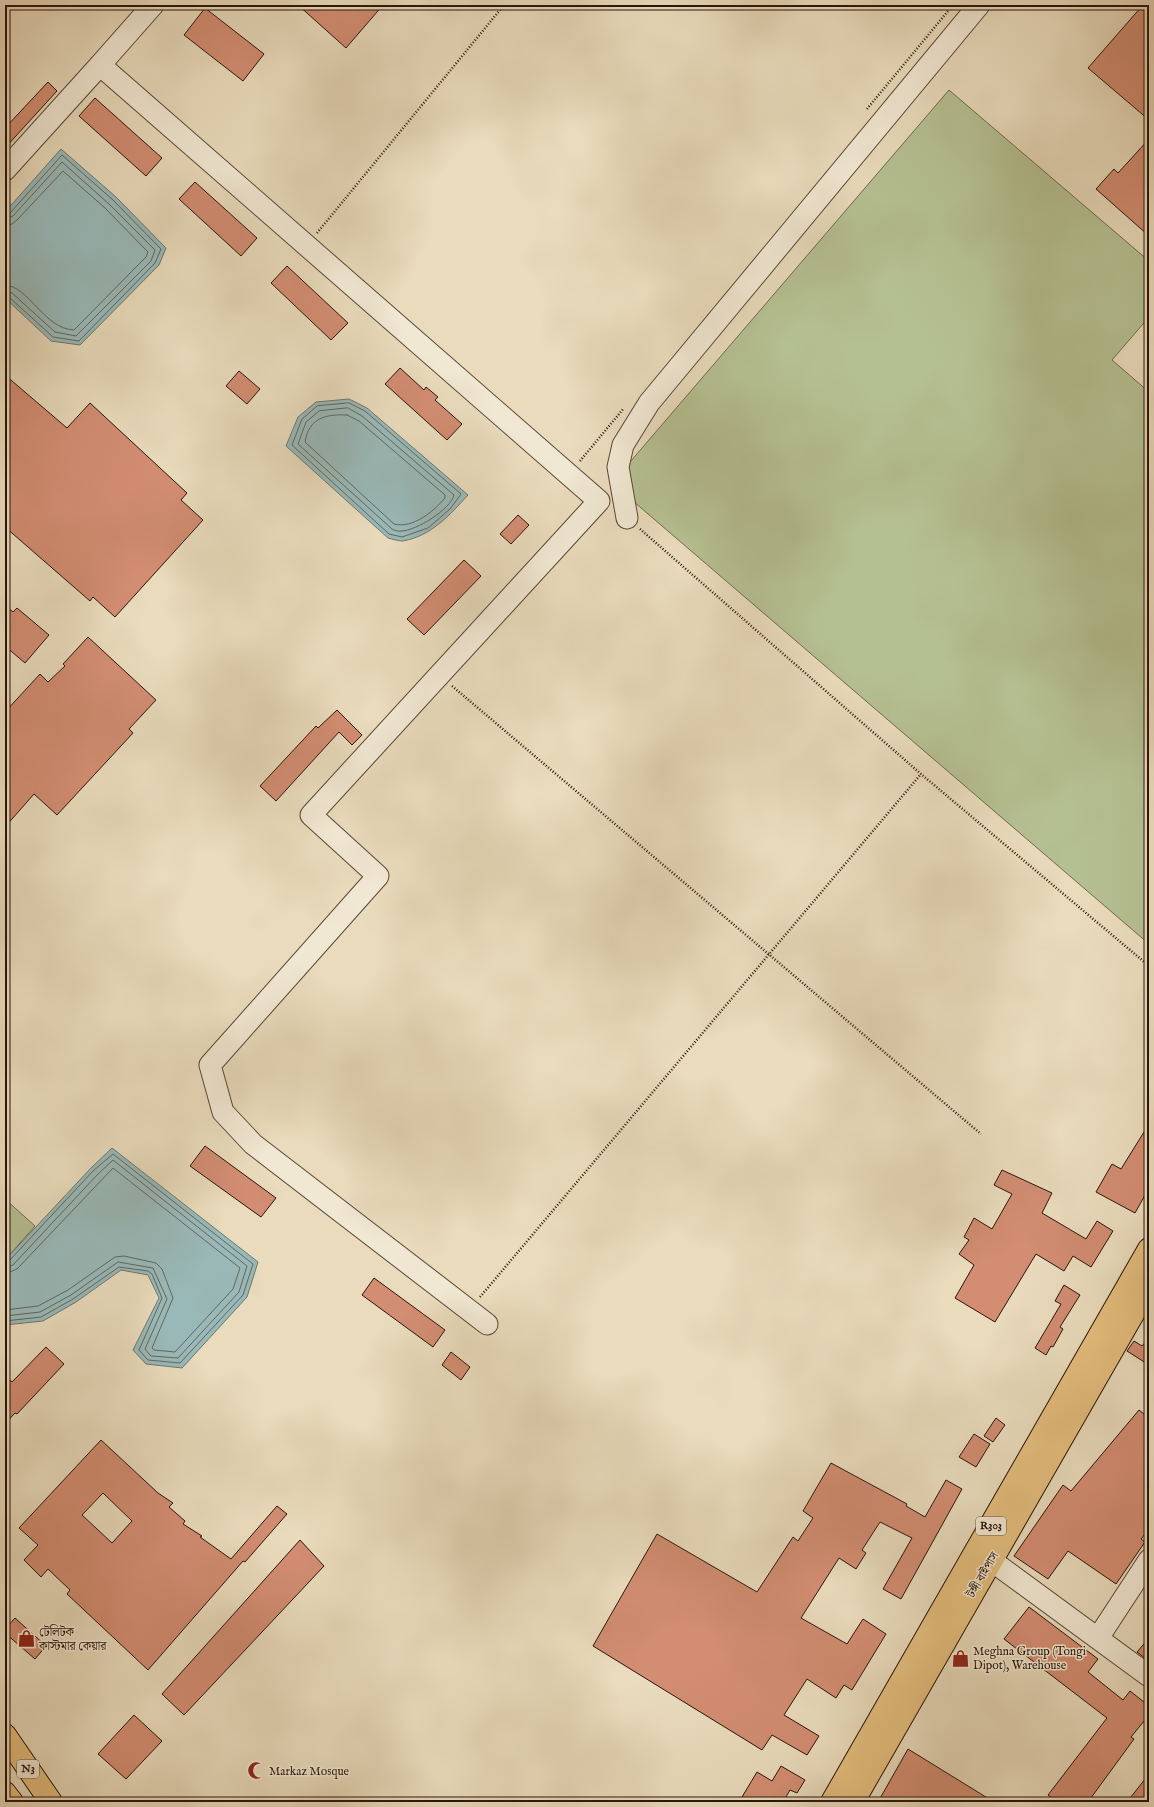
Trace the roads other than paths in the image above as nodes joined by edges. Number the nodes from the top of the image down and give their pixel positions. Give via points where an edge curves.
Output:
1 (153, 5) edge
2 (980, 5) edge
3 (100, 65) junction
4 (5, 170) edge
5 (599, 501) junction
6 (1149, 1249) edge
7 (1149, 1286) edge
8 (487, 1324) dead end
9 (1149, 1560) edge
10 (992, 1561) junction
11 (1098, 1638) junction
12 (1149, 1676) edge
13 (5, 1735) edge
14 (5, 1793) edge
15 (12, 1802) edge
16 (51, 1802) edge
17 (832, 1802) edge
18 (853, 1802) edge

1 - 3 street
2 - 5 street via 650,403 623,445 618,467 627,518
3 - 4 street
3 - 5 street
5 - 8 street via 311,815 378,876 210,1065 223,1112 253,1144
6 - 17 main road, R303
7 - 10 main road, টঙ্গী বাইপাস / R303
9 - 11 street
10 - 11 street
10 - 18 main road, টঙ্গী বাইপাস / R303
11 - 12 street
13 - 16 main road, N3
14 - 15 main road

